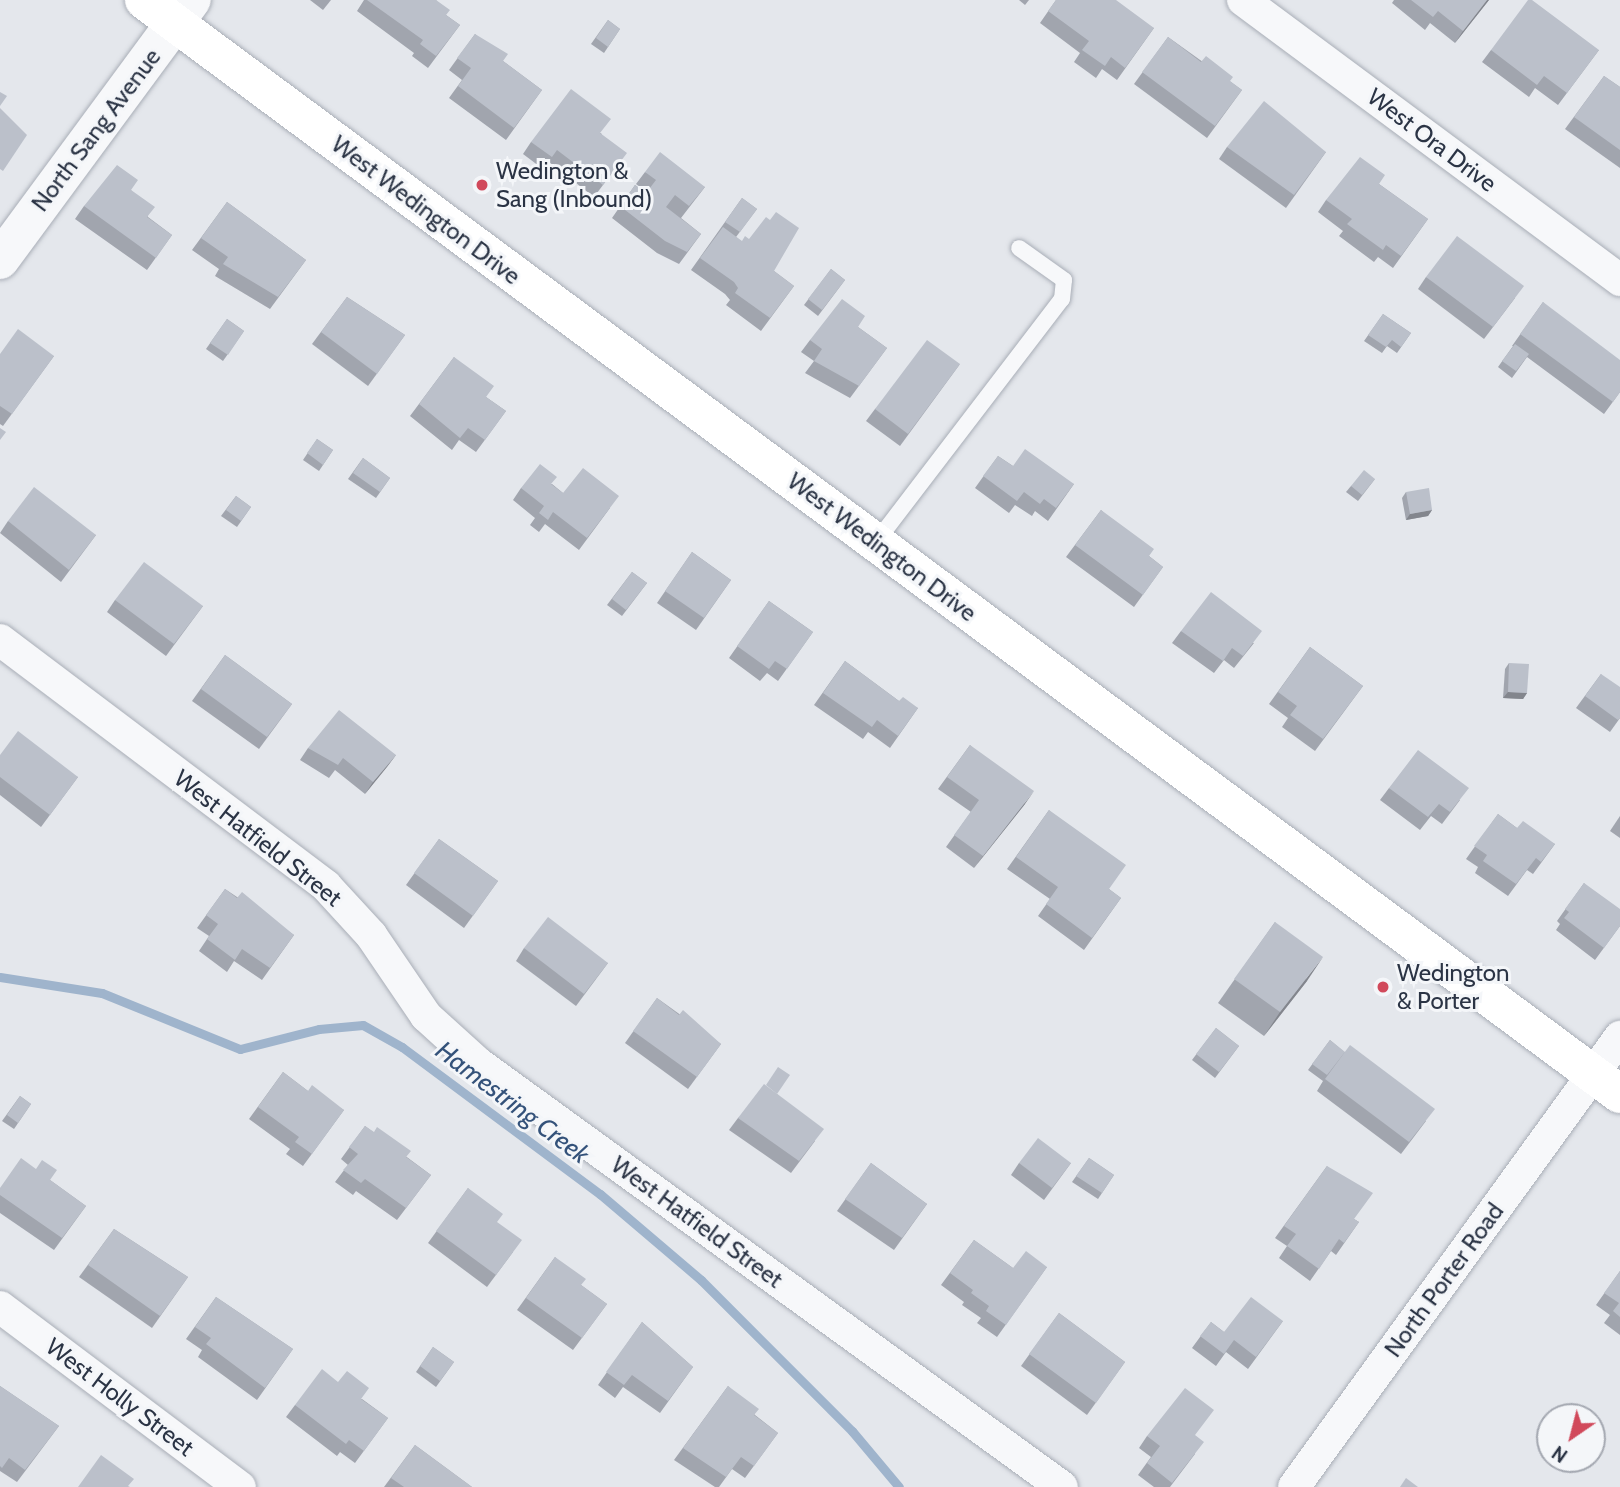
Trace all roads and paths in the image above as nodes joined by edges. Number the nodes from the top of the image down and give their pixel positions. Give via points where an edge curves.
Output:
1 (144, 0) edge
2 (1243, 0) edge
3 (184, 12) edge
4 (1019, 248) dead end
5 (0, 260) edge
6 (1620, 280) edge
7 (876, 542) junction
8 (0, 640) edge
9 (1620, 1037) edge
10 (1606, 1084) edge
11 (0, 1307) edge
12 (240, 1487) edge
13 (1062, 1487) edge
14 (1294, 1487) edge

1 - 3 main road, West Wedington Drive
2 - 6 street, West Ora Drive
3 - 5 street, North Sang Avenue
3 - 7 main road, West Wedington Drive
4 - 7 lane via 1064,280 1062,299
7 - 10 main road, West Wedington Drive
8 - 13 street, West Hatfield Street via 326,886 370,935 426,1016 478,1064
9 - 10 street, North Porter Road
10 - 14 street, North Porter Road
11 - 12 street, West Holly Street

